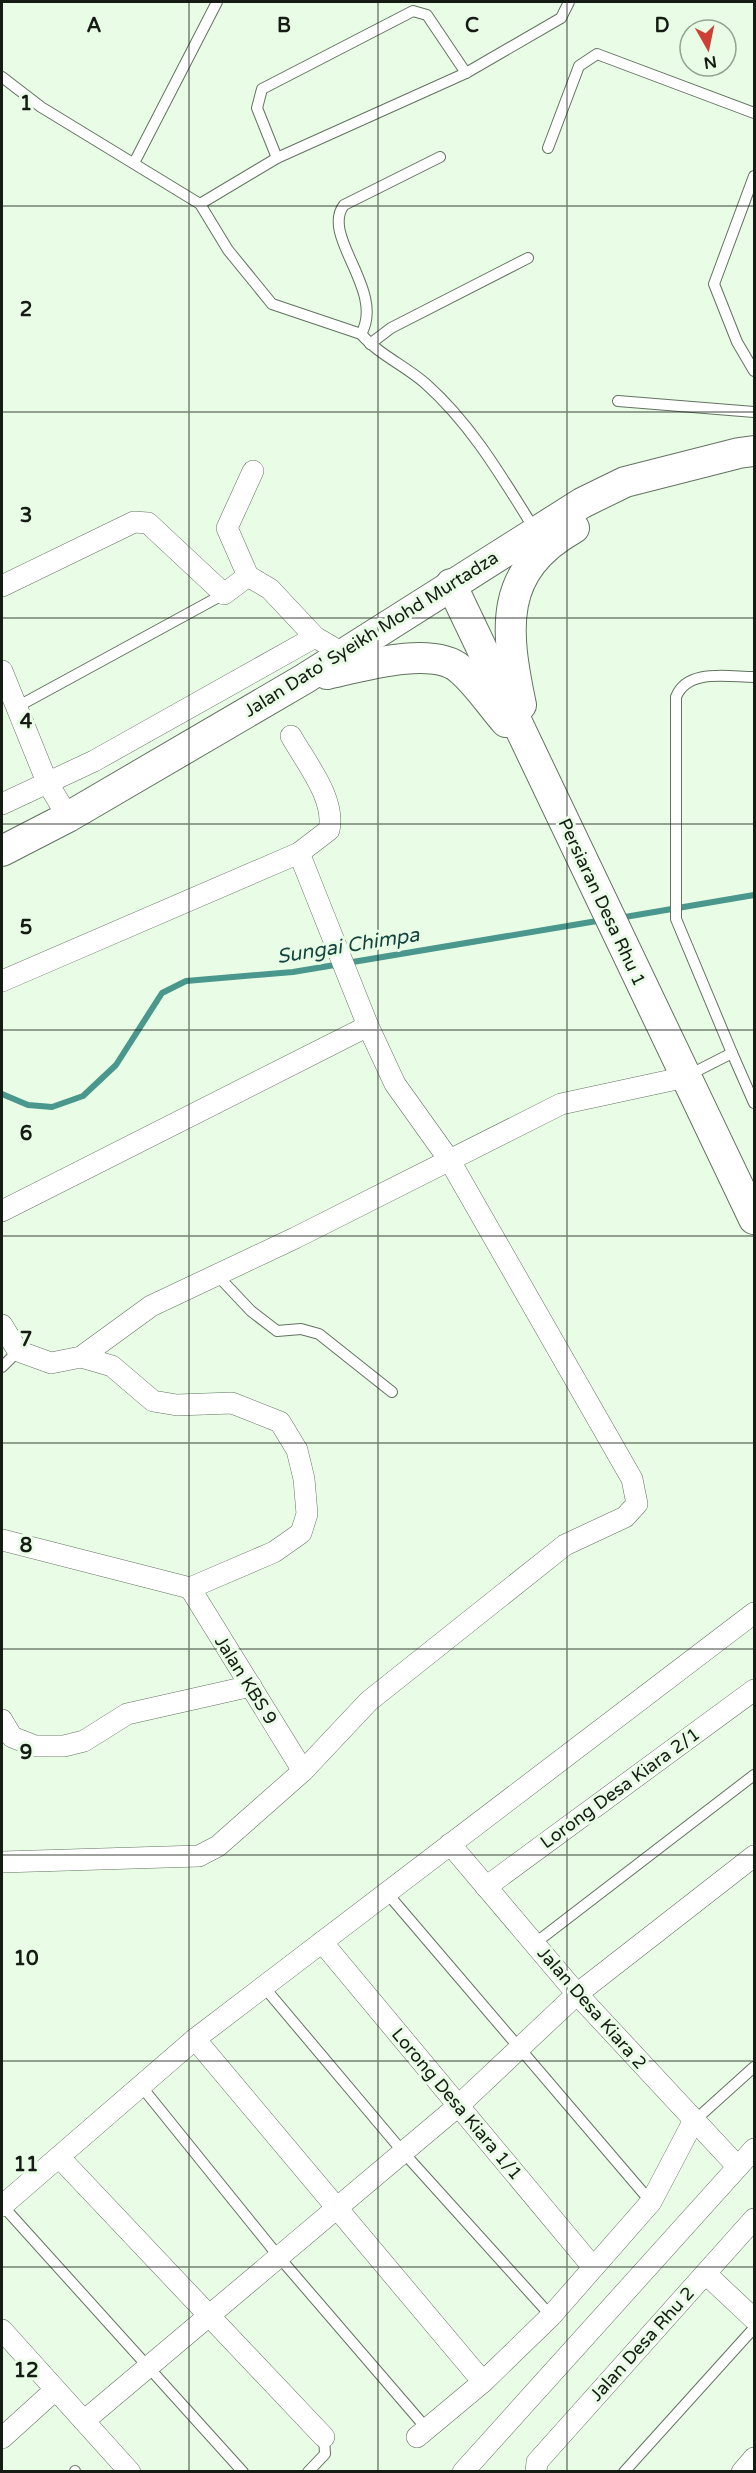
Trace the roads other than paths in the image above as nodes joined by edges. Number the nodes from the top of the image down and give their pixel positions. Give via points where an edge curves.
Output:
1 (217, 2) edge
2 (569, 2) edge
3 (466, 73) junction
4 (2, 76) edge
5 (754, 113) edge
6 (548, 148) dead end
7 (440, 157) dead end
8 (277, 158) junction
9 (134, 163) junction
10 (754, 176) edge
11 (200, 204) junction
12 (528, 258) dead end
13 (361, 334) junction
14 (370, 344) junction
15 (754, 371) edge
16 (618, 401) dead end
17 (754, 412) edge
18 (747, 452) edge
19 (254, 471) dead end
20 (536, 530) junction
21 (248, 576) junction
22 (451, 584) junction
23 (2, 586) edge
24 (224, 594) junction
25 (315, 637) junction
26 (344, 654) junction
27 (754, 677) edge
28 (304, 679) junction
29 (7, 690) edge
30 (291, 736) dead end
31 (530, 749) junction
32 (47, 782) junction
33 (2, 804) edge
34 (68, 817) junction
35 (2, 851) edge
36 (299, 853) junction
37 (2, 981) edge
38 (368, 1026) junction
39 (732, 1053) junction
40 (686, 1077) junction
41 (754, 1103) edge
42 (450, 1161) junction
43 (2, 1211) edge
44 (754, 1219) edge
45 (217, 1275) junction
46 (2, 1325) edge
47 (18, 1351) junction
48 (81, 1357) junction
49 (2, 1368) edge
50 (392, 1392) dead end
51 (2, 1540) edge
52 (190, 1588) junction
53 (754, 1613) edge
54 (250, 1686) junction
55 (754, 1690) edge
56 (2, 1720) edge
57 (303, 1771) junction
58 (754, 1775) edge
59 (450, 1844) junction
60 (754, 1858) edge
61 (2, 1862) edge
62 (486, 1887) junction
63 (387, 1893) junction
64 (322, 1942) junction
65 (534, 1944) junction
66 (264, 1986) junction
67 (576, 1994) junction
68 (195, 2039) junction
69 (519, 2048) junction
70 (754, 2067) edge
71 (141, 2086) junction
72 (458, 2106) junction
73 (693, 2122) junction
74 (754, 2149) edge
75 (403, 2152) junction
76 (59, 2157) junction
77 (738, 2167) junction
78 (651, 2202) junction
79 (2, 2205) edge
80 (337, 2208) junction
81 (754, 2219) edge
82 (279, 2257) junction
83 (592, 2266) junction
84 (706, 2274) junction
85 (210, 2316) junction
86 (551, 2316) junction
87 (754, 2319) edge
88 (754, 2328) edge
89 (2, 2330) edge
90 (147, 2368) junction
91 (483, 2382) junction
92 (55, 2390) junction
93 (84, 2421) junction
94 (422, 2433) joint
95 (2, 2438) edge
96 (324, 2438) joint
97 (754, 2458) edge
98 (130, 2472) edge
99 (243, 2472) edge
100 (308, 2472) edge
101 (464, 2472) edge
102 (536, 2472) edge
103 (624, 2472) edge
104 (742, 2472) edge

1 - 9 lane
2 - 3 lane via 561,18
3 - 8 lane
3 - 8 lane via 427,15 413,11 262,88 257,108
4 - 9 lane via 41,107
5 - 6 lane via 597,54 579,66
7 - 13 lane via 344,205 337,214 337,225 358,274 368,311 368,322
8 - 11 lane
9 - 11 lane
10 - 15 lane via 714,284 737,342
11 - 13 lane via 228,250 272,304
12 - 14 lane via 391,328
13 - 14 lane
14 - 20 lane via 426,384 482,446
16 - 17 lane
18 - 20 main road, Jalan Dato' Syeikh Mohd Murtadza via 625,482
18 - 31 main road via 627,498 548,543 520,579 509,622 514,673
19 - 21 street via 227,528
20 - 22 main road, Jalan Dato' Syeikh Mohd Murtadza
21 - 24 street
21 - 25 street via 270,589
22 - 26 main road, Jalan Dato' Syeikh Mohd Murtadza
22 - 31 main road, Persiaran Desa Rhu 1
23 - 24 street via 134,522 148,523
24 - 29 lane
25 - 26 street
25 - 32 street via 94,761
26 - 28 main road, Jalan Dato' Syeikh Mohd Murtadza
27 - 39 lane via 691,679 678,692 678,930
28 - 31 main road via 392,659 426,658 459,667
28 - 34 main road, Jalan Dato' Syeikh Mohd Murtadza
29 - 32 street
30 - 36 street via 327,802 332,819 329,830
31 - 40 main road, Persiaran Desa Rhu 1
32 - 33 street
32 - 34 street
34 - 35 main road, Jalan Dato' Syeikh Mohd Murtadza
36 - 37 street
36 - 38 street
38 - 42 street via 395,1084
38 - 43 street
39 - 40 lane
39 - 41 lane
40 - 42 street via 561,1104
40 - 44 main road, Persiaran Desa Rhu 1
42 - 45 street
42 - 57 street via 632,1479 637,1504 626,1517 565,1545 369,1701
45 - 48 street via 151,1306
45 - 50 lane via 251,1311 277,1331 302,1329 319,1334
46 - 47 street
47 - 48 street via 51,1363
47 - 49 lane
48 - 52 street via 112,1366 153,1401 177,1405 232,1403 256,1410 280,1422 297,1450 307,1514 301,1533 274,1552
51 - 52 street
52 - 54 street, Jalan KBS 9
53 - 59 street
54 - 56 street via 127,1714 84,1741 64,1746 35,1746 12,1737
54 - 57 street, Jalan KBS 9
55 - 62 street, Lorong Desa Kiara 2/1
57 - 61 street via 218,1846 199,1856
58 - 65 lane
59 - 62 street, Jalan Desa Kiara 2
59 - 63 street
60 - 67 street
62 - 65 street, Jalan Desa Kiara 2
63 - 64 street
63 - 69 lane
64 - 66 street
64 - 72 street, Lorong Desa Kiara 1/1
65 - 67 street, Jalan Desa Kiara 2
66 - 68 street
66 - 75 lane
67 - 69 street
67 - 73 street, Jalan Desa Kiara 2
68 - 71 street
68 - 80 street
69 - 72 street
69 - 78 lane
70 - 73 lane
71 - 76 street
71 - 82 lane
72 - 75 street
72 - 83 street, Lorong Desa Kiara 1/1
73 - 77 street, Jalan Desa Kiara 2
73 - 78 street
74 - 77 street
75 - 80 street
75 - 86 lane
76 - 79 street
76 - 85 street
77 - 101 street
78 - 83 street
79 - 90 lane
80 - 82 street
80 - 91 street
81 - 84 street, Jalan Desa Rhu 2
82 - 85 street
82 - 94 lane
83 - 86 street
84 - 87 street
84 - 102 street, Jalan Desa Rhu 2 via 537,2462
85 - 90 street
85 - 96 street
86 - 91 street
88 - 103 lane
89 - 92 street
90 - 93 street
90 - 99 lane
91 - 94 street
92 - 93 street
92 - 95 street
93 - 98 street
96 - 100 lane via 325,2454
97 - 104 street

